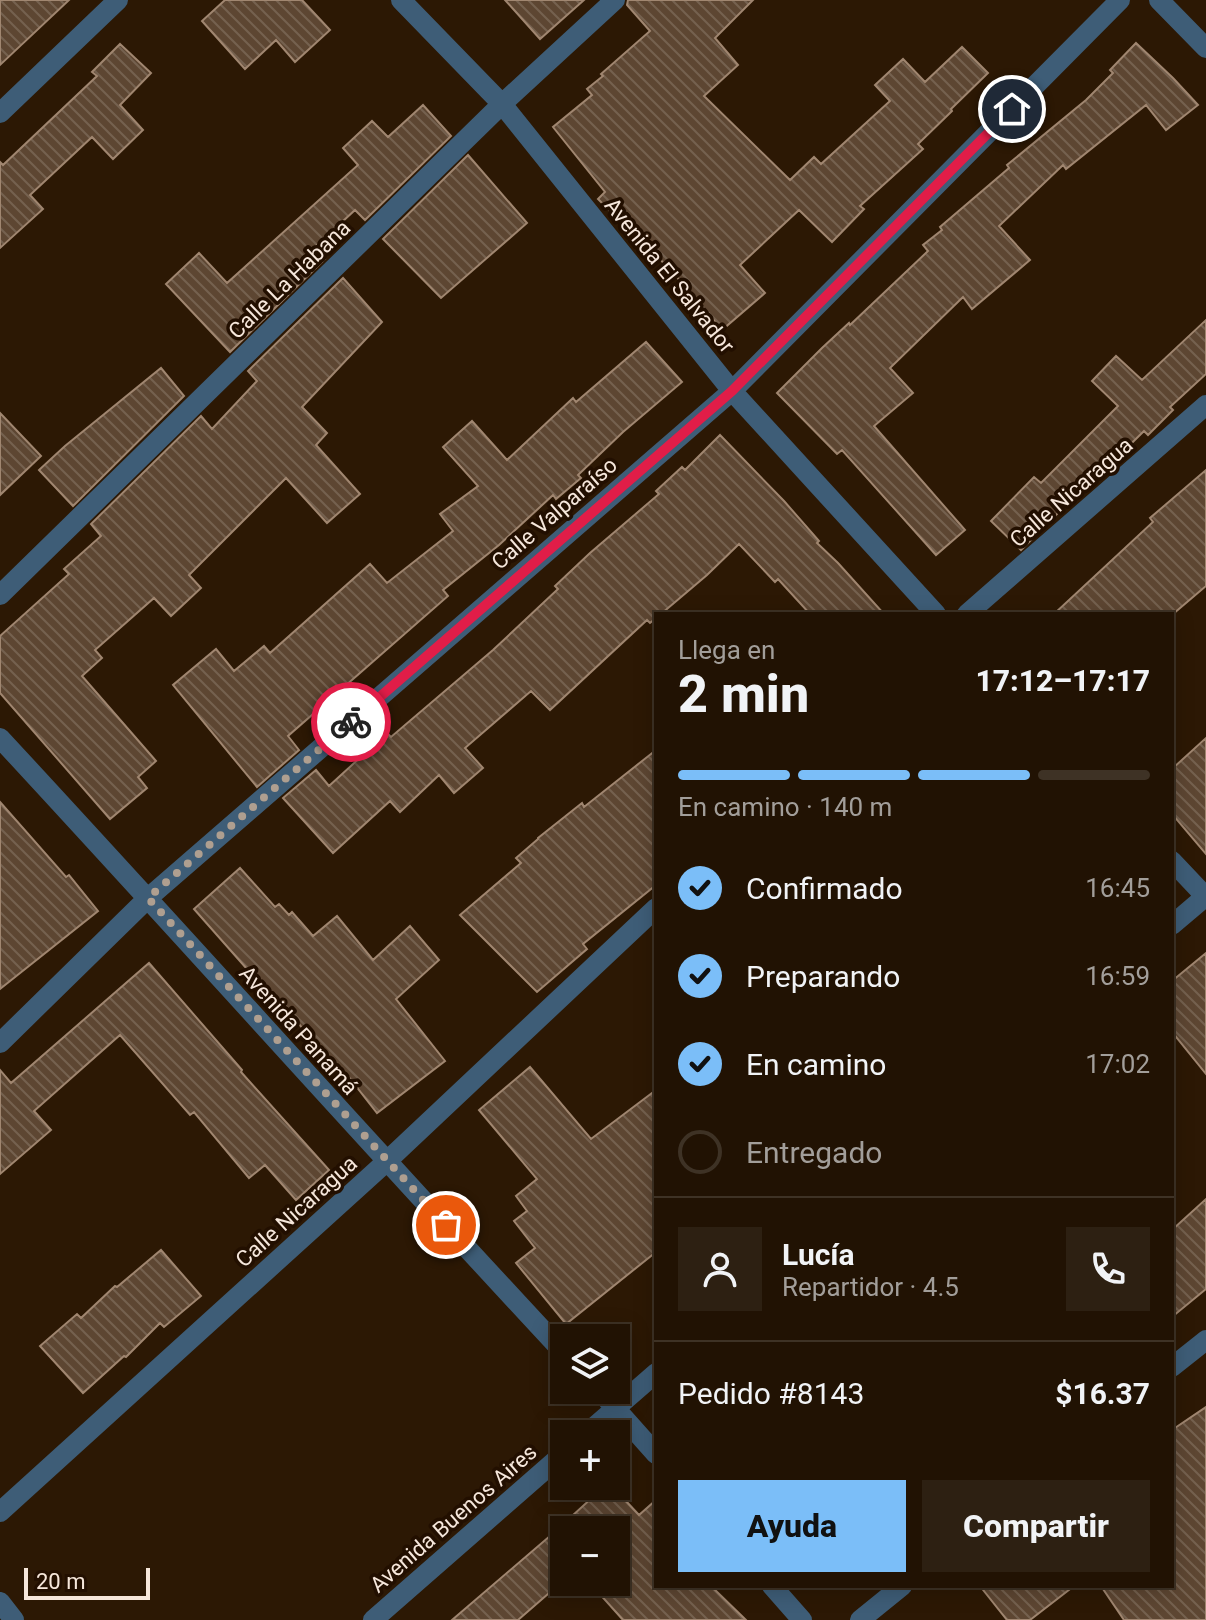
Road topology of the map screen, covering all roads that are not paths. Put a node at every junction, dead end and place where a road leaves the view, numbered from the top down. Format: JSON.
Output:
{"nodes":[{"id":1,"x":118,"y":0,"type":"edge"},
{"id":2,"x":401,"y":0,"type":"edge"},
{"id":3,"x":615,"y":0,"type":"edge"},
{"id":4,"x":1120,"y":0,"type":"edge"},
{"id":5,"x":1159,"y":0,"type":"edge"},
{"id":6,"x":1206,"y":48,"type":"edge"},
{"id":7,"x":502,"y":104,"type":"junction"},
{"id":8,"x":0,"y":113,"type":"edge"},
{"id":9,"x":732,"y":391,"type":"junction"},
{"id":10,"x":1206,"y":405,"type":"edge"},
{"id":11,"x":0,"y":595,"type":"edge"},
{"id":12,"x":934,"y":612,"type":"edge"},
{"id":13,"x":969,"y":612,"type":"edge"},
{"id":14,"x":0,"y":738,"type":"edge"},
{"id":15,"x":1174,"y":863,"type":"edge"},
{"id":16,"x":1206,"y":896,"type":"edge"},
{"id":17,"x":148,"y":898,"type":"junction"},
{"id":18,"x":654,"y":910,"type":"edge"},
{"id":19,"x":1174,"y":923,"type":"edge"},
{"id":20,"x":0,"y":1043,"type":"edge"},
{"id":21,"x":386,"y":1162,"type":"junction"},
{"id":22,"x":550,"y":1338,"type":"edge"},
{"id":23,"x":1206,"y":1340,"type":"edge"},
{"id":24,"x":1174,"y":1365,"type":"edge"},
{"id":25,"x":654,"y":1375,"type":"edge"},
{"id":26,"x":612,"y":1404,"type":"edge"},
{"id":27,"x":616,"y":1408,"type":"junction"},
{"id":28,"x":602,"y":1420,"type":"edge"},
{"id":29,"x":654,"y":1452,"type":"edge"},
{"id":30,"x":550,"y":1465,"type":"edge"},
{"id":31,"x":0,"y":1512,"type":"edge"},
{"id":32,"x":774,"y":1588,"type":"edge"},
{"id":33,"x":900,"y":1588,"type":"edge"},
{"id":34,"x":0,"y":1602,"type":"edge"},
{"id":35,"x":14,"y":1620,"type":"edge"},
{"id":36,"x":373,"y":1620,"type":"edge"},
{"id":37,"x":802,"y":1620,"type":"edge"},
{"id":38,"x":860,"y":1620,"type":"edge"}],
"edges":[{"from":1,"to":8,"type":"street"},
{"from":2,"to":7,"type":"street","name":"Avenida El Salvador"},
{"from":3,"to":7,"type":"street","name":"Calle La Habana"},
{"from":4,"to":9,"type":"street","name":"Calle Valparaíso"},
{"from":5,"to":6,"type":"street"},
{"from":7,"to":9,"type":"street","name":"Avenida El Salvador"},
{"from":7,"to":11,"type":"street","name":"Calle La Habana"},
{"from":9,"to":12,"type":"street","name":"Avenida El Salvador"},
{"from":9,"to":17,"type":"street","name":"Calle Valparaíso"},
{"from":10,"to":13,"type":"street","name":"Calle Nicaragua"},
{"from":14,"to":17,"type":"street","name":"Avenida Panamá"},
{"from":15,"to":16,"type":"street"},
{"from":16,"to":19,"type":"street"},
{"from":17,"to":20,"type":"street","name":"Calle Valparaíso"},
{"from":17,"to":21,"type":"street","name":"Avenida Panamá"},
{"from":18,"to":21,"type":"street","name":"Calle Nicaragua"},
{"from":21,"to":22,"type":"street","name":"Avenida Panamá"},
{"from":21,"to":31,"type":"street","name":"Calle Nicaragua"},
{"from":23,"to":24,"type":"street"},
{"from":25,"to":27,"type":"street"},
{"from":26,"to":27,"type":"street"},
{"from":27,"to":28,"type":"street"},
{"from":27,"to":29,"type":"street"},
{"from":30,"to":36,"type":"street","name":"Avenida Buenos Aires"},
{"from":32,"to":37,"type":"street"},
{"from":33,"to":38,"type":"street"},
{"from":34,"to":35,"type":"street"}]}
